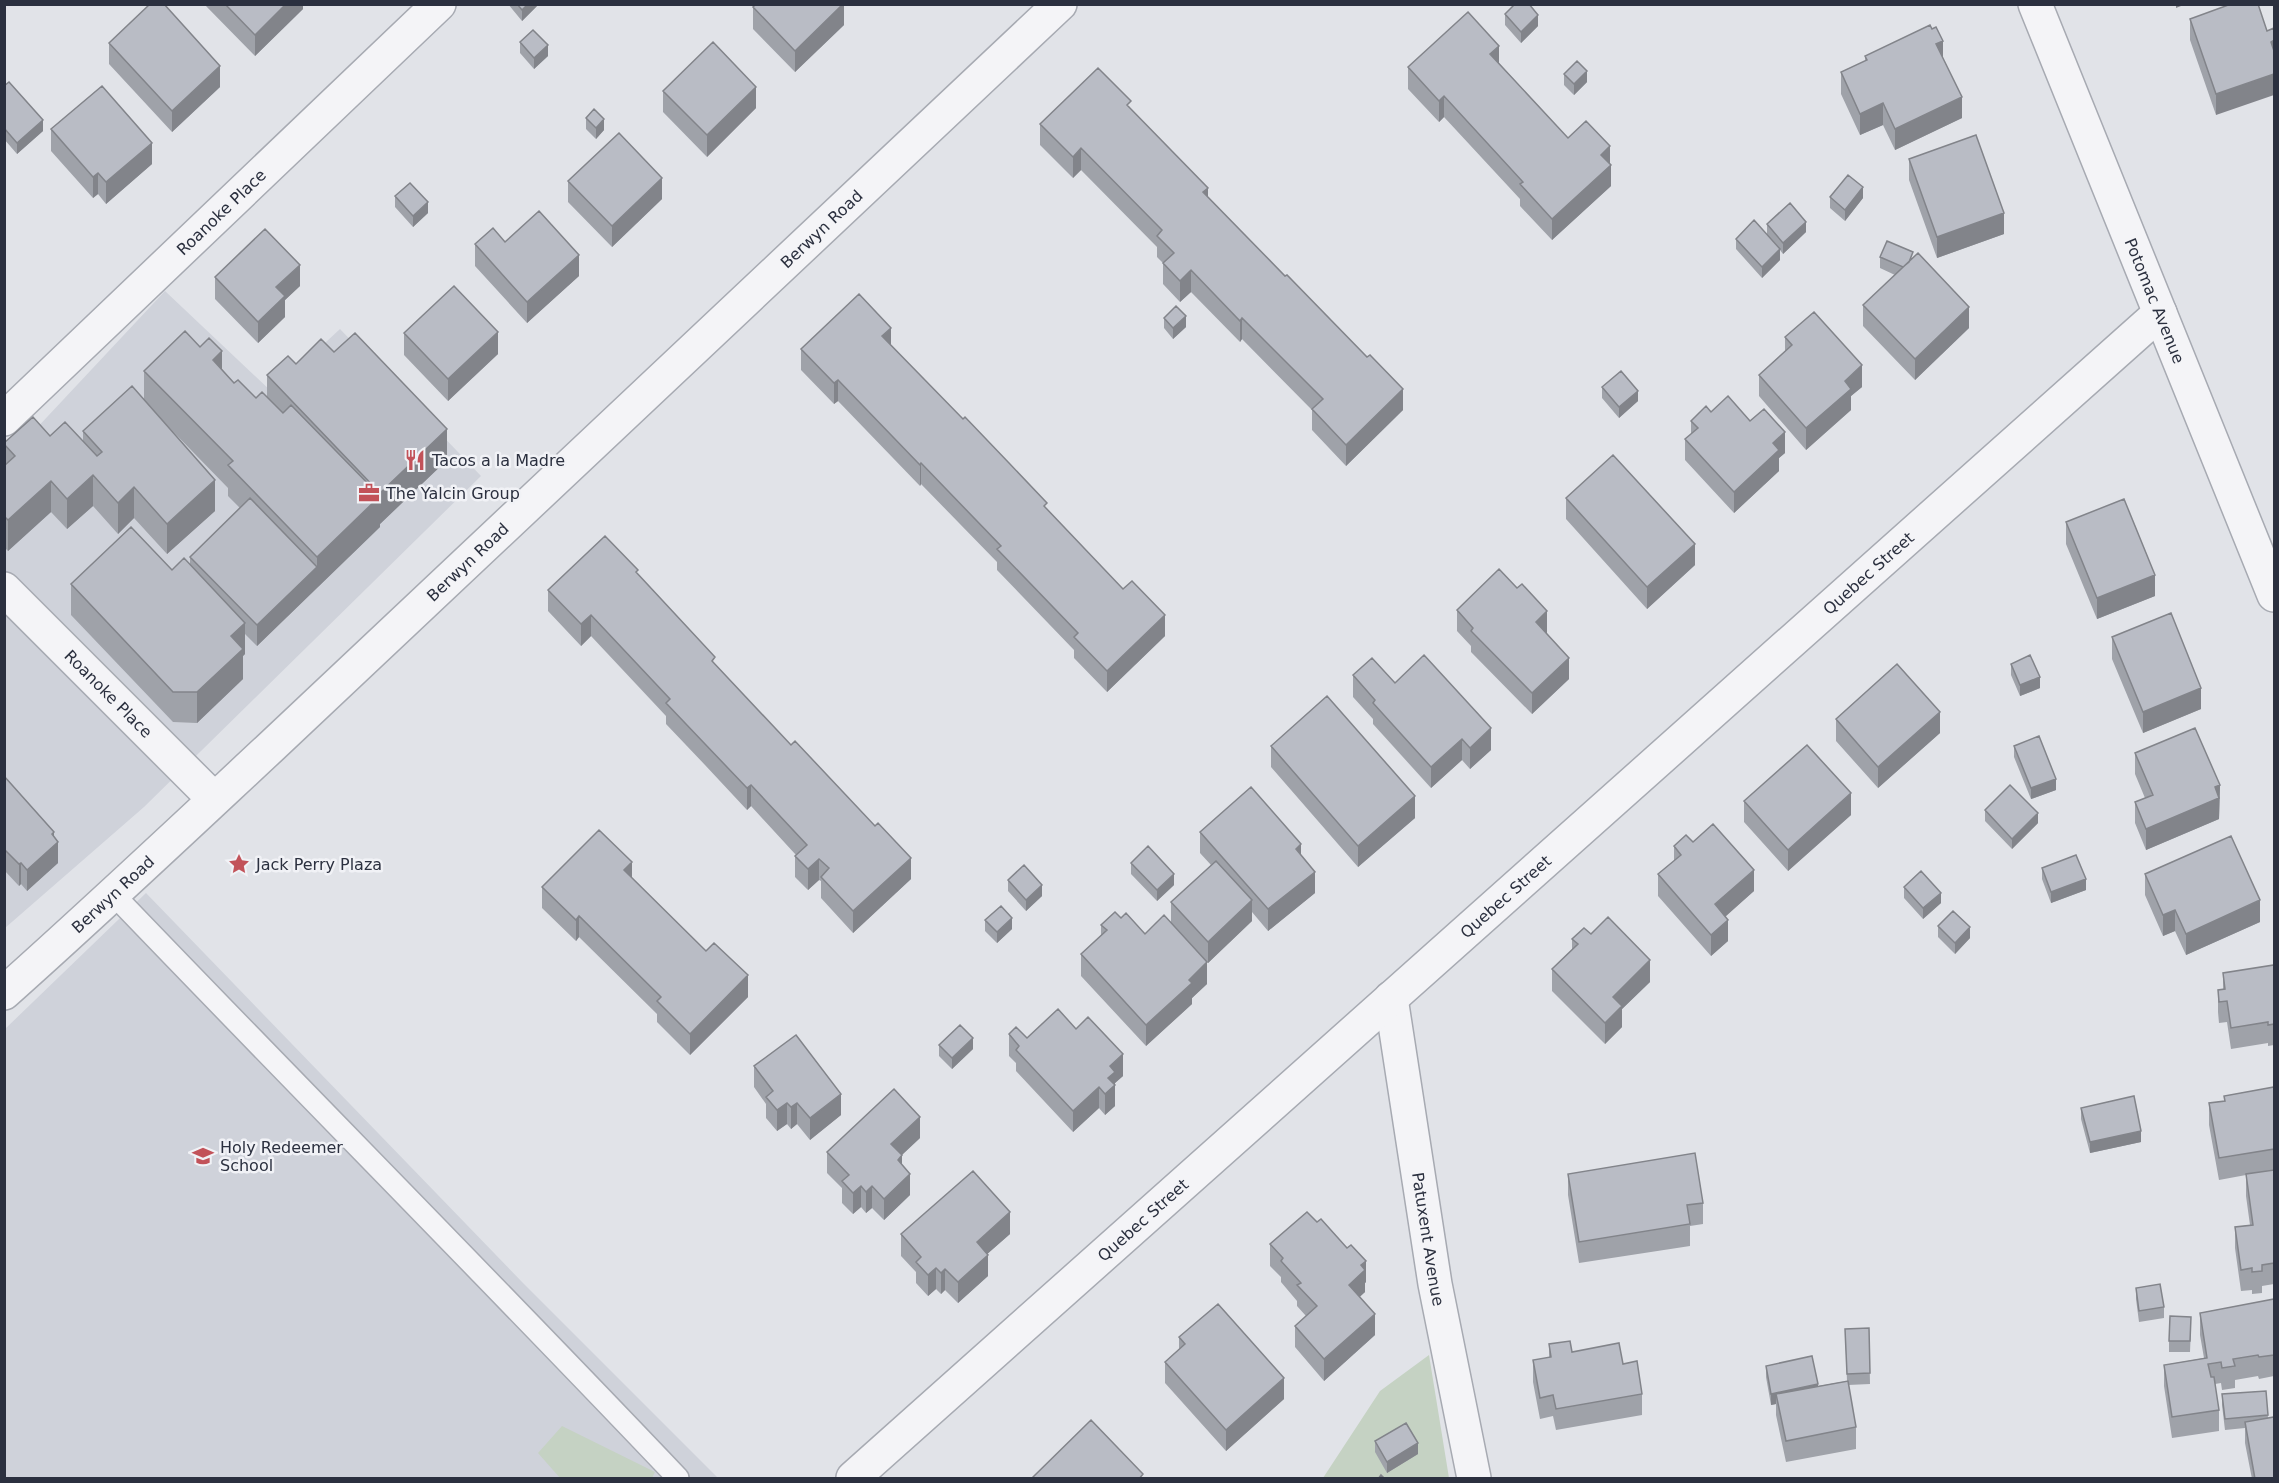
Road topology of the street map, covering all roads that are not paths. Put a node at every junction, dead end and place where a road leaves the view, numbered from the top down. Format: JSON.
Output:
{"nodes":[{"id":1,"x":439,"y":4,"type":"edge"},
{"id":2,"x":1060,"y":4,"type":"edge"},
{"id":3,"x":2035,"y":4,"type":"edge"},
{"id":4,"x":2160,"y":312,"type":"junction"},
{"id":5,"x":4,"y":419,"type":"edge"},
{"id":6,"x":4,"y":589,"type":"edge"},
{"id":7,"x":2274,"y":594,"type":"edge"},
{"id":8,"x":214,"y":799,"type":"junction"},
{"id":9,"x":114,"y":895,"type":"junction"},
{"id":10,"x":4,"y":993,"type":"edge"},
{"id":11,"x":1392,"y":998,"type":"junction"},
{"id":12,"x":678,"y":1479,"type":"edge"},
{"id":13,"x":853,"y":1479,"type":"edge"},
{"id":14,"x":1474,"y":1479,"type":"edge"}],
"edges":[{"from":1,"to":5,"type":"street","name":"Roanoke Place"},
{"from":2,"to":8,"type":"street","name":"Berwyn Road"},
{"from":3,"to":4,"type":"street","name":"Potomac Avenue"},
{"from":4,"to":7,"type":"street","name":"Potomac Avenue"},
{"from":4,"to":11,"type":"street","name":"Quebec Street"},
{"from":6,"to":8,"type":"street","name":"Roanoke Place"},
{"from":8,"to":9,"type":"street","name":"Berwyn Road"},
{"from":9,"to":10,"type":"street","name":"Berwyn Road"},
{"from":9,"to":12,"type":"lane"},
{"from":11,"to":13,"type":"street","name":"Quebec Street"},
{"from":11,"to":14,"type":"street","name":"Patuxent Avenue"}]}
